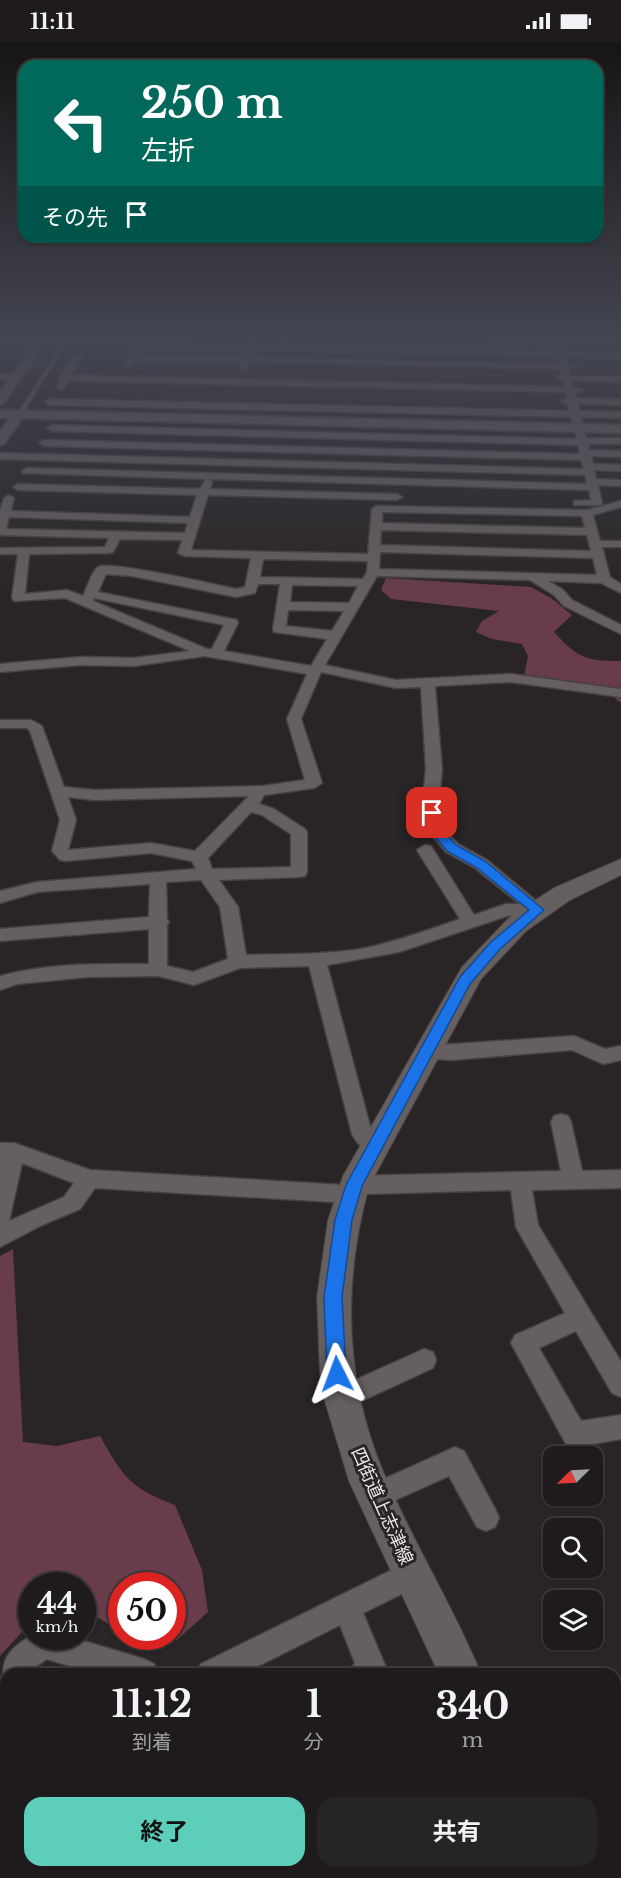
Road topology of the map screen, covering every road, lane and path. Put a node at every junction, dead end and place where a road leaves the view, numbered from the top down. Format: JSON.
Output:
{"nodes":[{"id":1,"x":400,"y":423,"type":"edge"},
{"id":2,"x":12,"y":424,"type":"edge"},
{"id":3,"x":55,"y":424,"type":"edge"},
{"id":4,"x":226,"y":424,"type":"edge"},
{"id":5,"x":409,"y":424,"type":"edge"},
{"id":6,"x":578,"y":424,"type":"edge"},
{"id":7,"x":52,"y":428,"type":"junction"},
{"id":8,"x":621,"y":429,"type":"edge"},
{"id":9,"x":223,"y":433,"type":"junction"},
{"id":10,"x":400,"y":437,"type":"junction"},
{"id":11,"x":581,"y":437,"type":"junction"},
{"id":12,"x":0,"y":441,"type":"edge"},
{"id":13,"x":621,"y":441,"type":"edge"},
{"id":14,"x":44,"y":443,"type":"junction"},
{"id":15,"x":218,"y":447,"type":"junction"},
{"id":16,"x":399,"y":452,"type":"junction"},
{"id":17,"x":621,"y":454,"type":"edge"},
{"id":18,"x":0,"y":456,"type":"edge"},
{"id":19,"x":36,"y":457,"type":"junction"},
{"id":20,"x":214,"y":461,"type":"junction"},
{"id":21,"x":399,"y":466,"type":"junction"},
{"id":22,"x":621,"y":468,"type":"edge"},
{"id":23,"x":589,"y":470,"type":"junction"},
{"id":24,"x":27,"y":471,"type":"junction"},
{"id":25,"x":209,"y":477,"type":"junction"},
{"id":26,"x":398,"y":481,"type":"junction"},
{"id":27,"x":621,"y":483,"type":"edge"},
{"id":28,"x":18,"y":487,"type":"junction"},
{"id":29,"x":204,"y":492,"type":"junction"},
{"id":30,"x":398,"y":497,"type":"junction"},
{"id":31,"x":6,"y":498,"type":"edge"},
{"id":32,"x":165,"y":503,"type":"dead end"},
{"id":33,"x":621,"y":504,"type":"edge"},
{"id":34,"x":461,"y":511,"type":"junction"},
{"id":35,"x":587,"y":513,"type":"junction"},
{"id":36,"x":4,"y":514,"type":"junction"},
{"id":37,"x":195,"y":520,"type":"junction"},
{"id":38,"x":376,"y":526,"type":"junction"},
{"id":39,"x":464,"y":529,"type":"junction"},
{"id":40,"x":116,"y":535,"type":"junction"},
{"id":41,"x":189,"y":537,"type":"junction"},
{"id":42,"x":594,"y":544,"type":"junction"},
{"id":43,"x":621,"y":544,"type":"edge"},
{"id":44,"x":24,"y":549,"type":"junction"},
{"id":45,"x":464,"y":550,"type":"junction"},
{"id":46,"x":0,"y":551,"type":"edge"},
{"id":47,"x":374,"y":553,"type":"junction"},
{"id":48,"x":258,"y":555,"type":"junction"},
{"id":49,"x":467,"y":575,"type":"junction"},
{"id":50,"x":532,"y":576,"type":"junction"},
{"id":51,"x":370,"y":578,"type":"junction"},
{"id":52,"x":604,"y":579,"type":"junction"},
{"id":53,"x":253,"y":580,"type":"junction"},
{"id":54,"x":287,"y":581,"type":"junction"},
{"id":55,"x":621,"y":589,"type":"edge"},
{"id":56,"x":89,"y":599,"type":"junction"},
{"id":57,"x":284,"y":606,"type":"junction"},
{"id":58,"x":352,"y":607,"type":"junction"},
{"id":59,"x":621,"y":630,"type":"edge"},
{"id":60,"x":337,"y":636,"type":"junction"},
{"id":61,"x":210,"y":653,"type":"junction"},
{"id":62,"x":0,"y":668,"type":"edge"},
{"id":63,"x":317,"y":670,"type":"junction"},
{"id":64,"x":428,"y":684,"type":"junction"},
{"id":65,"x":621,"y":693,"type":"edge"},
{"id":66,"x":0,"y":724,"type":"edge"},
{"id":67,"x":57,"y":791,"type":"junction"},
{"id":68,"x":263,"y":791,"type":"junction"},
{"id":69,"x":249,"y":806,"type":"junction"},
{"id":70,"x":425,"y":850,"type":"dead end"},
{"id":71,"x":199,"y":857,"type":"junction"},
{"id":72,"x":621,"y":866,"type":"edge"},
{"id":73,"x":206,"y":874,"type":"junction"},
{"id":74,"x":158,"y":878,"type":"junction"},
{"id":75,"x":0,"y":897,"type":"edge"},
{"id":76,"x":538,"y":910,"type":"junction"},
{"id":77,"x":160,"y":922,"type":"junction"},
{"id":78,"x":470,"y":922,"type":"junction"},
{"id":79,"x":0,"y":935,"type":"edge"},
{"id":80,"x":317,"y":960,"type":"junction"},
{"id":81,"x":238,"y":962,"type":"junction"},
{"id":82,"x":158,"y":970,"type":"junction"},
{"id":83,"x":0,"y":983,"type":"edge"},
{"id":84,"x":425,"y":1053,"type":"junction"},
{"id":85,"x":621,"y":1053,"type":"edge"},
{"id":86,"x":561,"y":1122,"type":"dead end"},
{"id":87,"x":375,"y":1145,"type":"junction"},
{"id":88,"x":7,"y":1151,"type":"edge"},
{"id":89,"x":89,"y":1179,"type":"junction"},
{"id":90,"x":621,"y":1179,"type":"edge"},
{"id":91,"x":573,"y":1180,"type":"junction"},
{"id":92,"x":520,"y":1181,"type":"junction"},
{"id":93,"x":353,"y":1190,"type":"junction"},
{"id":94,"x":0,"y":1217,"type":"edge"},
{"id":95,"x":0,"y":1237,"type":"edge"},
{"id":96,"x":580,"y":1318,"type":"junction"},
{"id":97,"x":424,"y":1360,"type":"dead end"},
{"id":98,"x":621,"y":1385,"type":"edge"},
{"id":99,"x":342,"y":1398,"type":"junction"},
{"id":100,"x":621,"y":1427,"type":"edge"},
{"id":101,"x":375,"y":1496,"type":"junction"},
{"id":102,"x":486,"y":1518,"type":"dead end"},
{"id":103,"x":412,"y":1574,"type":"junction"},
{"id":104,"x":346,"y":1607,"type":"junction"},
{"id":105,"x":14,"y":1668,"type":"edge"},
{"id":106,"x":124,"y":1668,"type":"edge"},
{"id":107,"x":223,"y":1668,"type":"edge"},
{"id":108,"x":371,"y":1668,"type":"edge"},
{"id":109,"x":457,"y":1668,"type":"edge"}],
"edges":[{"from":1,"to":10,"type":"street"},
{"from":2,"to":12,"type":"street"},
{"from":3,"to":7,"type":"street"},
{"from":4,"to":9,"type":"street"},
{"from":5,"to":11,"type":"street"},
{"from":6,"to":11,"type":"street"},
{"from":7,"to":9,"type":"street"},
{"from":7,"to":14,"type":"street"},
{"from":8,"to":11,"type":"street"},
{"from":9,"to":10,"type":"street"},
{"from":9,"to":15,"type":"street"},
{"from":10,"to":11,"type":"street"},
{"from":10,"to":16,"type":"street"},
{"from":11,"to":13,"type":"street"},
{"from":11,"to":23,"type":"street"},
{"from":14,"to":15,"type":"street"},
{"from":14,"to":19,"type":"street"},
{"from":15,"to":16,"type":"street"},
{"from":15,"to":20,"type":"street"},
{"from":16,"to":21,"type":"street"},
{"from":16,"to":23,"type":"street"},
{"from":17,"to":23,"type":"street"},
{"from":18,"to":19,"type":"street"},
{"from":19,"to":20,"type":"street"},
{"from":19,"to":24,"type":"street"},
{"from":20,"to":21,"type":"street"},
{"from":20,"to":25,"type":"street"},
{"from":21,"to":23,"type":"street"},
{"from":21,"to":26,"type":"street"},
{"from":22,"to":23,"type":"street"},
{"from":23,"to":26,"type":"street"},
{"from":23,"to":27,"type":"street"},
{"from":23,"to":30,"type":"street"},
{"from":24,"to":25,"type":"street"},
{"from":24,"to":28,"type":"street"},
{"from":25,"to":26,"type":"street"},
{"from":25,"to":29,"type":"street"},
{"from":26,"to":30,"type":"street"},
{"from":28,"to":29,"type":"street"},
{"from":28,"to":31,"type":"street"},
{"from":29,"to":30,"type":"street"},
{"from":29,"to":37,"type":"street"},
{"from":31,"to":32,"type":"street"},
{"from":31,"to":36,"type":"street"},
{"from":33,"to":35,"type":"street"},
{"from":34,"to":35,"type":"street"},
{"from":34,"to":38,"type":"street"},
{"from":34,"to":39,"type":"street"},
{"from":35,"to":42,"type":"street"},
{"from":36,"to":37,"type":"street"},
{"from":36,"to":40,"type":"street"},
{"from":37,"to":41,"type":"street"},
{"from":38,"to":39,"type":"street"},
{"from":38,"to":47,"type":"street"},
{"from":39,"to":42,"type":"street"},
{"from":39,"to":45,"type":"street"},
{"from":40,"to":41,"type":"street"},
{"from":40,"to":44,"type":"street"},
{"from":41,"to":48,"type":"street"},
{"from":42,"to":43,"type":"street"},
{"from":42,"to":45,"type":"street"},
{"from":42,"to":52,"type":"street"},
{"from":44,"to":46,"type":"street"},
{"from":44,"to":56,"type":"street"},
{"from":45,"to":47,"type":"street"},
{"from":45,"to":49,"type":"street"},
{"from":47,"to":48,"type":"street"},
{"from":47,"to":51,"type":"street"},
{"from":48,"to":53,"type":"street"},
{"from":49,"to":50,"type":"street"},
{"from":49,"to":51,"type":"street"},
{"from":50,"to":52,"type":"street"},
{"from":50,"to":59,"type":"street"},
{"from":51,"to":54,"type":"street"},
{"from":51,"to":58,"type":"street"},
{"from":52,"to":55,"type":"street"},
{"from":53,"to":54,"type":"street"},
{"from":53,"to":56,"type":"street"},
{"from":54,"to":57,"type":"street"},
{"from":56,"to":61,"type":"street"},
{"from":56,"to":61,"type":"street"},
{"from":57,"to":58,"type":"street"},
{"from":57,"to":60,"type":"street"},
{"from":58,"to":60,"type":"street"},
{"from":60,"to":63,"type":"street"},
{"from":61,"to":62,"type":"street"},
{"from":61,"to":63,"type":"street"},
{"from":63,"to":64,"type":"street"},
{"from":63,"to":68,"type":"street"},
{"from":64,"to":65,"type":"street"},
{"from":64,"to":76,"type":"street"},
{"from":66,"to":67,"type":"street"},
{"from":67,"to":68,"type":"street"},
{"from":67,"to":71,"type":"street"},
{"from":68,"to":69,"type":"street"},
{"from":69,"to":71,"type":"street"},
{"from":69,"to":73,"type":"street"},
{"from":70,"to":78,"type":"street"},
{"from":71,"to":73,"type":"street"},
{"from":72,"to":76,"type":"main road","name":"四街道上志津線"},
{"from":73,"to":74,"type":"street"},
{"from":73,"to":81,"type":"street"},
{"from":74,"to":75,"type":"street"},
{"from":74,"to":77,"type":"street"},
{"from":76,"to":78,"type":"street"},
{"from":76,"to":84,"type":"main road","name":"四街道上志津線"},
{"from":77,"to":79,"type":"street"},
{"from":77,"to":82,"type":"street"},
{"from":78,"to":80,"type":"street"},
{"from":80,"to":81,"type":"street"},
{"from":80,"to":87,"type":"street"},
{"from":81,"to":82,"type":"street"},
{"from":82,"to":83,"type":"street"},
{"from":84,"to":85,"type":"street"},
{"from":84,"to":87,"type":"main road","name":"四街道上志津線"},
{"from":86,"to":91,"type":"street"},
{"from":87,"to":93,"type":"main road","name":"四街道上志津線"},
{"from":88,"to":89,"type":"street"},
{"from":88,"to":94,"type":"street"},
{"from":89,"to":93,"type":"street"},
{"from":89,"to":95,"type":"street"},
{"from":90,"to":91,"type":"street"},
{"from":91,"to":92,"type":"street"},
{"from":92,"to":93,"type":"street"},
{"from":92,"to":96,"type":"street"},
{"from":93,"to":99,"type":"main road","name":"四街道上志津線"},
{"from":96,"to":98,"type":"street"},
{"from":96,"to":100,"type":"street"},
{"from":97,"to":99,"type":"street"},
{"from":99,"to":101,"type":"main road","name":"四街道上志津線"},
{"from":101,"to":102,"type":"street"},
{"from":101,"to":103,"type":"main road","name":"四街道上志津線"},
{"from":103,"to":104,"type":"street"},
{"from":103,"to":109,"type":"main road","name":"四街道上志津線"},
{"from":104,"to":107,"type":"street"},
{"from":104,"to":108,"type":"street"},
{"from":105,"to":106,"type":"street"}]}
